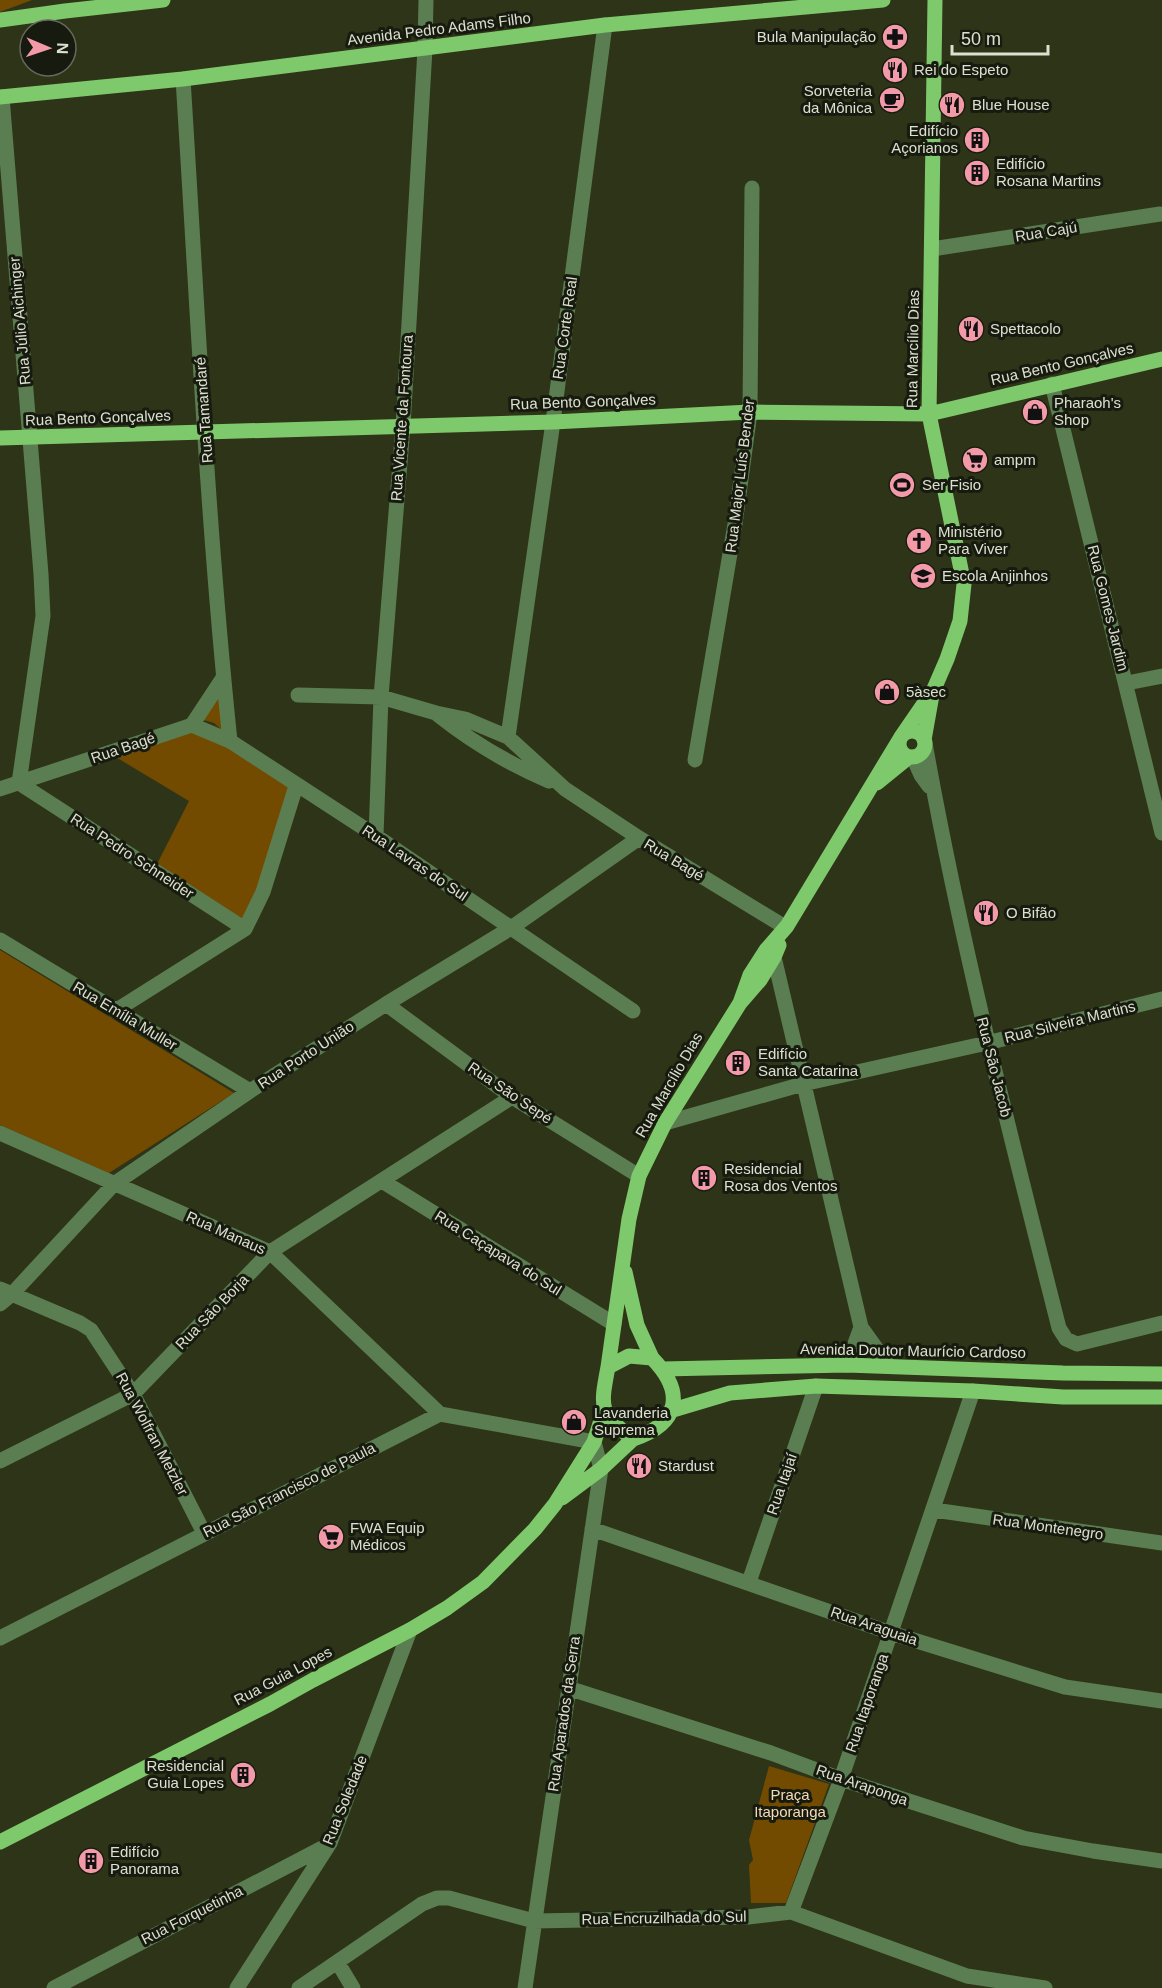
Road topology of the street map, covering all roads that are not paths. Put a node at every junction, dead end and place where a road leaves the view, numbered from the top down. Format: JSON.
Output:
{"nodes":[{"id":1,"x":163,"y":0,"type":"edge"},
{"id":2,"x":426,"y":0,"type":"edge"},
{"id":3,"x":883,"y":0,"type":"edge"},
{"id":4,"x":935,"y":0,"type":"edge"},
{"id":5,"x":65,"y":5,"type":"edge"},
{"id":6,"x":0,"y":20,"type":"edge"},
{"id":7,"x":605,"y":25,"type":"junction"},
{"id":8,"x":425,"y":49,"type":"junction"},
{"id":9,"x":183,"y":79,"type":"junction"},
{"id":10,"x":1,"y":97,"type":"edge"},
{"id":11,"x":752,"y":188,"type":"dead end"},
{"id":12,"x":1160,"y":214,"type":"dead end"},
{"id":13,"x":932,"y":249,"type":"junction"},
{"id":14,"x":1162,"y":359,"type":"edge"},
{"id":15,"x":1052,"y":384,"type":"junction"},
{"id":16,"x":750,"y":412,"type":"junction"},
{"id":17,"x":930,"y":414,"type":"junction"},
{"id":18,"x":553,"y":422,"type":"junction"},
{"id":19,"x":403,"y":426,"type":"junction"},
{"id":20,"x":206,"y":432,"type":"junction"},
{"id":21,"x":0,"y":438,"type":"edge"},
{"id":22,"x":30,"y":438,"type":"junction"},
{"id":23,"x":1162,"y":676,"type":"edge"},
{"id":24,"x":224,"y":678,"type":"junction"},
{"id":25,"x":1127,"y":683,"type":"junction"},
{"id":26,"x":934,"y":689,"type":"junction"},
{"id":27,"x":298,"y":695,"type":"dead end"},
{"id":28,"x":381,"y":697,"type":"junction"},
{"id":29,"x":436,"y":713,"type":"junction"},
{"id":30,"x":192,"y":725,"type":"junction"},
{"id":31,"x":508,"y":737,"type":"junction"},
{"id":32,"x":901,"y":737,"type":"junction"},
{"id":33,"x":230,"y":741,"type":"junction"},
{"id":34,"x":924,"y":742,"type":"junction"},
{"id":35,"x":911,"y":757,"type":"junction"},
{"id":36,"x":695,"y":760,"type":"dead end"},
{"id":37,"x":19,"y":783,"type":"junction"},
{"id":38,"x":297,"y":786,"type":"junction"},
{"id":39,"x":873,"y":787,"type":"junction"},
{"id":40,"x":0,"y":789,"type":"edge"},
{"id":41,"x":565,"y":789,"type":"junction"},
{"id":42,"x":933,"y":791,"type":"junction"},
{"id":43,"x":1162,"y":833,"type":"edge"},
{"id":44,"x":376,"y":836,"type":"junction"},
{"id":45,"x":639,"y":838,"type":"junction"},
{"id":46,"x":785,"y":927,"type":"junction"},
{"id":47,"x":511,"y":928,"type":"junction"},
{"id":48,"x":245,"y":929,"type":"junction"},
{"id":49,"x":0,"y":940,"type":"edge"},
{"id":50,"x":774,"y":957,"type":"junction"},
{"id":51,"x":1162,"y":999,"type":"edge"},
{"id":52,"x":740,"y":1003,"type":"junction"},
{"id":53,"x":386,"y":1004,"type":"junction"},
{"id":54,"x":115,"y":1011,"type":"junction"},
{"id":55,"x":633,"y":1011,"type":"dead end"},
{"id":56,"x":987,"y":1043,"type":"junction"},
{"id":57,"x":803,"y":1084,"type":"junction"},
{"id":58,"x":250,"y":1091,"type":"junction"},
{"id":59,"x":512,"y":1097,"type":"junction"},
{"id":60,"x":664,"y":1123,"type":"junction"},
{"id":61,"x":0,"y":1133,"type":"edge"},
{"id":62,"x":639,"y":1176,"type":"junction"},
{"id":63,"x":382,"y":1181,"type":"junction"},
{"id":64,"x":114,"y":1184,"type":"junction"},
{"id":65,"x":270,"y":1251,"type":"junction"},
{"id":66,"x":623,"y":1260,"type":"junction"},
{"id":67,"x":6,"y":1291,"type":"edge"},
{"id":68,"x":0,"y":1304,"type":"edge"},
{"id":69,"x":1162,"y":1323,"type":"edge"},
{"id":70,"x":614,"y":1324,"type":"junction"},
{"id":71,"x":861,"y":1327,"type":"junction"},
{"id":72,"x":658,"y":1364,"type":"junction"},
{"id":73,"x":847,"y":1365,"type":"junction"},
{"id":74,"x":889,"y":1366,"type":"junction"},
{"id":75,"x":608,"y":1367,"type":"junction"},
{"id":76,"x":1162,"y":1374,"type":"edge"},
{"id":77,"x":816,"y":1386,"type":"junction"},
{"id":78,"x":973,"y":1391,"type":"junction"},
{"id":79,"x":133,"y":1394,"type":"junction"},
{"id":80,"x":1162,"y":1397,"type":"edge"},
{"id":81,"x":673,"y":1410,"type":"junction"},
{"id":82,"x":604,"y":1411,"type":"junction"},
{"id":83,"x":440,"y":1414,"type":"junction"},
{"id":84,"x":633,"y":1439,"type":"junction"},
{"id":85,"x":594,"y":1442,"type":"junction"},
{"id":86,"x":0,"y":1461,"type":"edge"},
{"id":87,"x":601,"y":1469,"type":"junction"},
{"id":88,"x":555,"y":1504,"type":"junction"},
{"id":89,"x":934,"y":1510,"type":"junction"},
{"id":90,"x":592,"y":1528,"type":"junction"},
{"id":91,"x":204,"y":1533,"type":"junction"},
{"id":92,"x":1162,"y":1543,"type":"edge"},
{"id":93,"x":749,"y":1582,"type":"junction"},
{"id":94,"x":410,"y":1630,"type":"junction"},
{"id":95,"x":891,"y":1632,"type":"junction"},
{"id":96,"x":0,"y":1638,"type":"edge"},
{"id":97,"x":568,"y":1688,"type":"junction"},
{"id":98,"x":1162,"y":1701,"type":"edge"},
{"id":99,"x":841,"y":1779,"type":"junction"},
{"id":100,"x":0,"y":1842,"type":"edge"},
{"id":101,"x":330,"y":1843,"type":"junction"},
{"id":102,"x":1162,"y":1860,"type":"edge"},
{"id":103,"x":790,"y":1912,"type":"junction"},
{"id":104,"x":534,"y":1920,"type":"junction"},
{"id":105,"x":338,"y":1963,"type":"junction"},
{"id":106,"x":54,"y":1988,"type":"edge"},
{"id":107,"x":237,"y":1988,"type":"edge"},
{"id":108,"x":299,"y":1988,"type":"edge"},
{"id":109,"x":353,"y":1988,"type":"edge"},
{"id":110,"x":525,"y":1988,"type":"edge"},
{"id":111,"x":1046,"y":1988,"type":"edge"}],
"edges":[{"from":1,"to":5,"type":"main road"},
{"from":2,"to":8,"type":"street","name":"Rua Vicente da Fontoura"},
{"from":3,"to":7,"type":"main road","name":"Avenida Pedro Adams Filho"},
{"from":4,"to":13,"type":"main road","name":"Rua Marcílio Dias"},
{"from":5,"to":6,"type":"main road"},
{"from":7,"to":8,"type":"main road","name":"Avenida Pedro Adams Filho"},
{"from":7,"to":18,"type":"street","name":"Rua Corte Real"},
{"from":8,"to":9,"type":"main road","name":"Avenida Pedro Adams Filho"},
{"from":8,"to":19,"type":"street","name":"Rua Vicente da Fontoura"},
{"from":9,"to":10,"type":"main road","name":"Avenida Pedro Adams Filho"},
{"from":9,"to":20,"type":"street","name":"Rua Tamandaré"},
{"from":10,"to":22,"type":"street","name":"Rua Júlio Aichinger"},
{"from":11,"to":16,"type":"street","name":"Rua Major Luís Bender"},
{"from":12,"to":13,"type":"street","name":"Rua Cajú"},
{"from":13,"to":17,"type":"main road","name":"Rua Marcílio Dias"},
{"from":14,"to":15,"type":"main road","name":"Rua Bento Gonçalves"},
{"from":15,"to":17,"type":"main road","name":"Rua Bento Gonçalves"},
{"from":15,"to":25,"type":"street","name":"Rua Gomes Jardim"},
{"from":16,"to":17,"type":"main road","name":"Rua Bento Gonçalves"},
{"from":16,"to":18,"type":"main road","name":"Rua Bento Gonçalves"},
{"from":16,"to":36,"type":"street","name":"Rua Major Luís Bender"},
{"from":17,"to":26,"type":"main road","name":"Rua Marcílio Dias"},
{"from":18,"to":19,"type":"main road","name":"Rua Bento Gonçalves"},
{"from":18,"to":31,"type":"street","name":"Rua Corte Real"},
{"from":19,"to":20,"type":"main road","name":"Rua Bento Gonçalves"},
{"from":19,"to":28,"type":"street","name":"Rua Vicente da Fontoura"},
{"from":20,"to":22,"type":"main road","name":"Rua Bento Gonçalves"},
{"from":20,"to":24,"type":"street","name":"Rua Tamandaré"},
{"from":21,"to":22,"type":"main road","name":"Rua Bento Gonçalves"},
{"from":22,"to":37,"type":"street","name":"Rua Júlio Aichinger"},
{"from":23,"to":25,"type":"street"},
{"from":24,"to":30,"type":"street"},
{"from":24,"to":33,"type":"street","name":"Rua Tamandaré"},
{"from":25,"to":43,"type":"street","name":"Rua Gomes Jardim"},
{"from":26,"to":32,"type":"main road","name":"Rua Marcílio Dias"},
{"from":26,"to":34,"type":"main road","name":"Rua Marcílio Dias"},
{"from":27,"to":28,"type":"street","name":"Rua Bagé"},
{"from":28,"to":29,"type":"street","name":"Rua Bagé"},
{"from":28,"to":44,"type":"street","name":"Rua Vicente da Fontoura"},
{"from":29,"to":31,"type":"street","name":"Rua Bagé"},
{"from":29,"to":41,"type":"street","name":"Rua Bagé"},
{"from":30,"to":33,"type":"street","name":"Rua Lavras do Sul"},
{"from":30,"to":37,"type":"street","name":"Rua Bagé"},
{"from":31,"to":41,"type":"street","name":"Rua Bagé"},
{"from":32,"to":34,"type":"main road"},
{"from":32,"to":35,"type":"main road"},
{"from":32,"to":39,"type":"main road","name":"Rua Marcílio Dias"},
{"from":33,"to":38,"type":"street","name":"Rua Lavras do Sul"},
{"from":34,"to":35,"type":"main road","name":"Rua Marcílio Dias"},
{"from":34,"to":42,"type":"street","name":"Rua São Jacob"},
{"from":35,"to":39,"type":"main road","name":"Rua Marcílio Dias"},
{"from":35,"to":42,"type":"street","name":"Rua São Jacob"},
{"from":37,"to":40,"type":"street","name":"Rua Bagé"},
{"from":37,"to":48,"type":"street","name":"Rua Pedro Schneider"},
{"from":38,"to":44,"type":"street","name":"Rua Lavras do Sul"},
{"from":38,"to":48,"type":"street"},
{"from":39,"to":46,"type":"main road","name":"Rua Marcílio Dias"},
{"from":41,"to":45,"type":"street","name":"Rua Bagé"},
{"from":42,"to":56,"type":"street","name":"Rua São Jacob"},
{"from":44,"to":47,"type":"street","name":"Rua Lavras do Sul"},
{"from":45,"to":46,"type":"street","name":"Rua Bagé"},
{"from":45,"to":47,"type":"street","name":"Rua Porto União"},
{"from":46,"to":50,"type":"main road","name":"Rua Marcílio Dias"},
{"from":46,"to":52,"type":"main road","name":"Rua Marcílio Dias"},
{"from":47,"to":53,"type":"street","name":"Rua Porto União"},
{"from":47,"to":55,"type":"street","name":"Rua Lavras do Sul"},
{"from":48,"to":54,"type":"street"},
{"from":49,"to":54,"type":"street","name":"Rua Emília Muller"},
{"from":50,"to":52,"type":"main road","name":"Rua Marcílio Dias"},
{"from":50,"to":57,"type":"street"},
{"from":51,"to":56,"type":"street","name":"Rua Silveira Martins"},
{"from":52,"to":60,"type":"main road","name":"Rua Marcílio Dias"},
{"from":53,"to":58,"type":"street","name":"Rua Porto União"},
{"from":53,"to":59,"type":"street","name":"Rua São Sepé"},
{"from":54,"to":58,"type":"street","name":"Rua Emília Muller"},
{"from":56,"to":57,"type":"street","name":"Rua Silveira Martins"},
{"from":56,"to":69,"type":"street","name":"Rua São Jacob"},
{"from":57,"to":60,"type":"street","name":"Rua Silveira Martins"},
{"from":57,"to":71,"type":"street"},
{"from":58,"to":64,"type":"street","name":"Rua Porto União"},
{"from":59,"to":62,"type":"street","name":"Rua São Sepé"},
{"from":59,"to":63,"type":"street","name":"Rua São Borja"},
{"from":60,"to":62,"type":"main road","name":"Rua Marcílio Dias"},
{"from":61,"to":64,"type":"street","name":"Rua Manaus"},
{"from":62,"to":66,"type":"main road","name":"Rua Marcílio Dias"},
{"from":63,"to":65,"type":"street","name":"Rua São Borja"},
{"from":63,"to":70,"type":"street","name":"Rua Caçapava do Sul"},
{"from":64,"to":65,"type":"street","name":"Rua Manaus"},
{"from":64,"to":67,"type":"street","name":"Rua Porto União"},
{"from":65,"to":79,"type":"street","name":"Rua São Borja"},
{"from":65,"to":83,"type":"street","name":"Rua Manaus"},
{"from":66,"to":70,"type":"main road","name":"Rua Marcílio Dias"},
{"from":66,"to":72,"type":"main road","name":"Rua Marcílio Dias"},
{"from":67,"to":68,"type":"street","name":"Rua Porto União"},
{"from":67,"to":79,"type":"street","name":"Rua Wolfran Metzler"},
{"from":70,"to":75,"type":"main road","name":"Rua Marcílio Dias"},
{"from":71,"to":73,"type":"street"},
{"from":71,"to":74,"type":"street"},
{"from":72,"to":73,"type":"main road","name":"Avenida Doutor Maurício Cardoso"},
{"from":72,"to":75,"type":"main road"},
{"from":72,"to":81,"type":"main road"},
{"from":73,"to":74,"type":"main road","name":"Avenida Doutor Maurício Cardoso"},
{"from":74,"to":76,"type":"main road","name":"Avenida Doutor Maurício Cardoso"},
{"from":75,"to":82,"type":"main road"},
{"from":77,"to":78,"type":"main road"},
{"from":77,"to":81,"type":"main road"},
{"from":77,"to":93,"type":"street","name":"Rua Itajaí"},
{"from":78,"to":80,"type":"main road"},
{"from":78,"to":89,"type":"street","name":"Rua Itaporanga"},
{"from":79,"to":86,"type":"street","name":"Rua São Borja"},
{"from":79,"to":91,"type":"street","name":"Rua Wolfran Metzler"},
{"from":81,"to":84,"type":"main road"},
{"from":82,"to":84,"type":"main road"},
{"from":82,"to":85,"type":"main road","name":"Rua Guia Lopes"},
{"from":83,"to":85,"type":"street"},
{"from":83,"to":91,"type":"street","name":"Rua São Francisco de Paula"},
{"from":84,"to":87,"type":"main road","name":"Rua Guia Lopes"},
{"from":85,"to":87,"type":"street","name":"Rua Aparados da Serra"},
{"from":85,"to":88,"type":"main road","name":"Rua Guia Lopes"},
{"from":87,"to":88,"type":"main road","name":"Rua Guia Lopes"},
{"from":87,"to":90,"type":"street","name":"Rua Aparados da Serra"},
{"from":88,"to":94,"type":"main road","name":"Rua Guia Lopes"},
{"from":89,"to":92,"type":"street","name":"Rua Montenegro"},
{"from":89,"to":95,"type":"street","name":"Rua Itaporanga"},
{"from":90,"to":93,"type":"street","name":"Rua Araguaia"},
{"from":90,"to":97,"type":"street","name":"Rua Aparados da Serra"},
{"from":91,"to":96,"type":"street","name":"Rua São Francisco de Paula"},
{"from":93,"to":95,"type":"street","name":"Rua Araguaia"},
{"from":94,"to":100,"type":"main road","name":"Rua Guia Lopes"},
{"from":94,"to":101,"type":"street","name":"Rua Soledade"},
{"from":95,"to":98,"type":"street","name":"Rua Araguaia"},
{"from":95,"to":99,"type":"street","name":"Rua Itaporanga"},
{"from":97,"to":99,"type":"street","name":"Rua Araponga"},
{"from":97,"to":104,"type":"street","name":"Rua Aparados da Serra"},
{"from":99,"to":102,"type":"street","name":"Rua Araponga"},
{"from":99,"to":103,"type":"street","name":"Rua Itaporanga"},
{"from":101,"to":106,"type":"street","name":"Rua Forquetinha"},
{"from":101,"to":107,"type":"street","name":"Rua Soledade"},
{"from":103,"to":104,"type":"street","name":"Rua Encruzilhada do Sul"},
{"from":103,"to":111,"type":"street","name":"Rua Encruzilhada do Sul"},
{"from":104,"to":105,"type":"street","name":"Rua Encruzilhada do Sul"},
{"from":104,"to":110,"type":"street","name":"Rua Aparados da Serra"},
{"from":105,"to":108,"type":"street","name":"Rua Encruzilhada do Sul"},
{"from":105,"to":109,"type":"street"}]}
